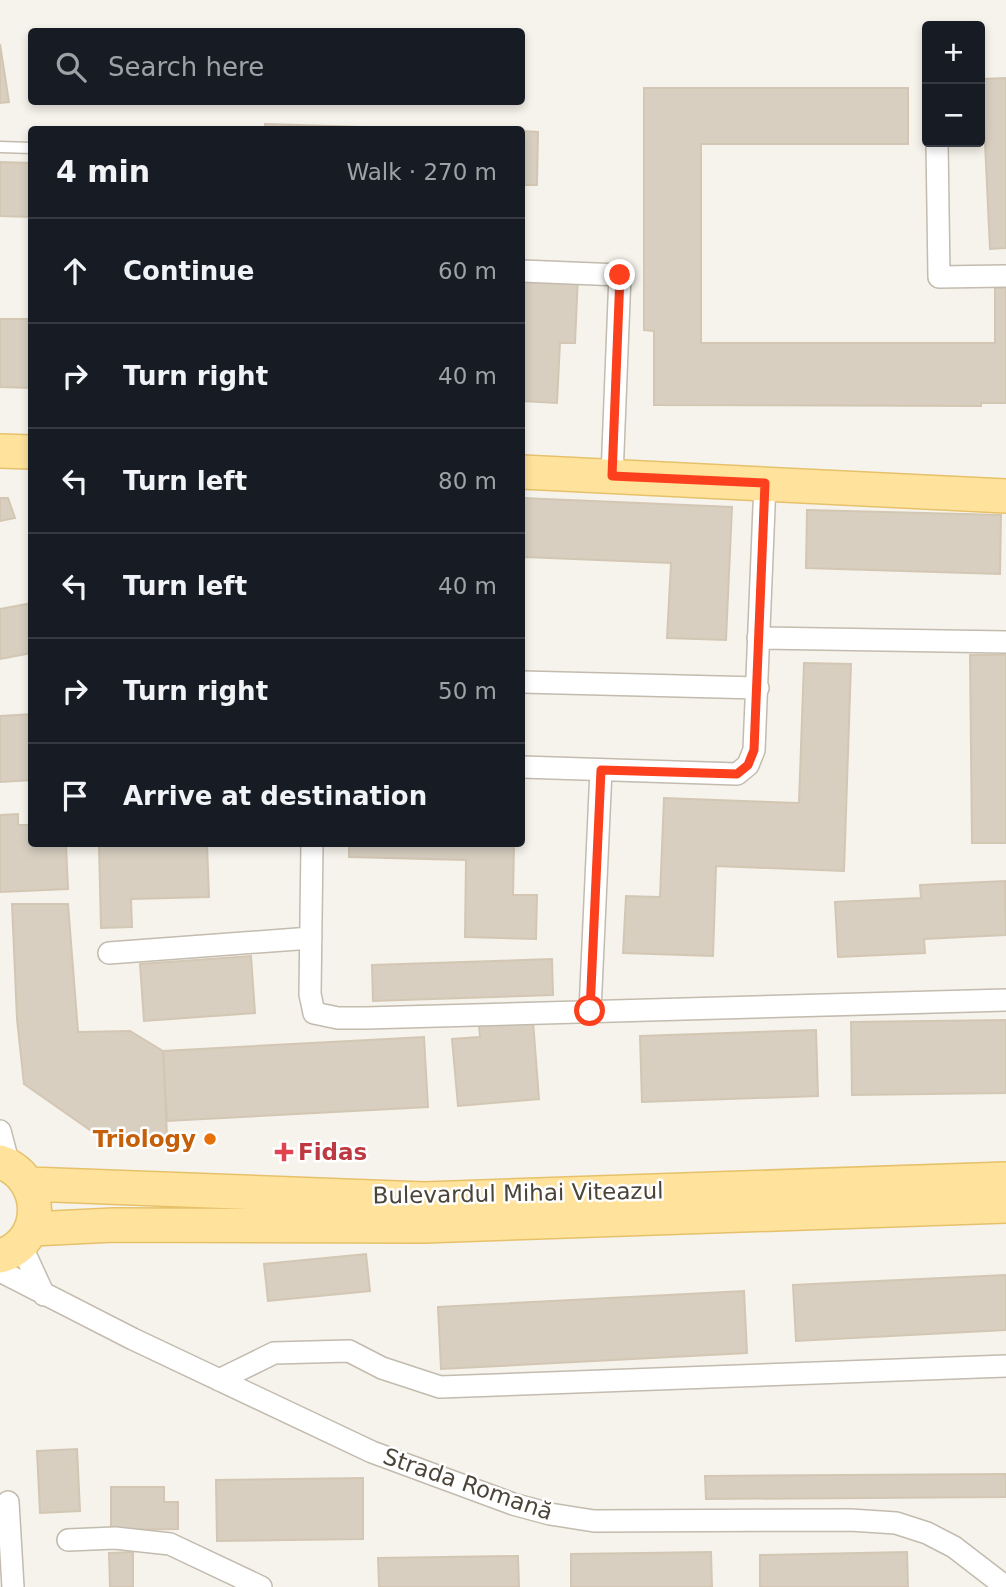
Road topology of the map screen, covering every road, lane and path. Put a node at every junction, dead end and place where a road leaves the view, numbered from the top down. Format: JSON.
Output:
{"nodes":[{"id":1,"x":0,"y":147,"type":"edge"},
{"id":2,"x":937,"y":147,"type":"edge"},
{"id":3,"x":28,"y":148,"type":"edge"},
{"id":4,"x":525,"y":271,"type":"edge"},
{"id":5,"x":1006,"y":276,"type":"edge"},
{"id":6,"x":0,"y":451,"type":"edge"},
{"id":7,"x":28,"y":452,"type":"edge"},
{"id":8,"x":525,"y":472,"type":"edge"},
{"id":9,"x":612,"y":476,"type":"junction"},
{"id":10,"x":765,"y":483,"type":"junction"},
{"id":11,"x":1006,"y":496,"type":"edge"},
{"id":12,"x":758,"y":638,"type":"junction"},
{"id":13,"x":1006,"y":642,"type":"edge"},
{"id":14,"x":525,"y":682,"type":"edge"},
{"id":15,"x":758,"y":688,"type":"junction"},
{"id":16,"x":525,"y":767,"type":"edge"},
{"id":17,"x":601,"y":770,"type":"junction"},
{"id":18,"x":312,"y":847,"type":"edge"},
{"id":19,"x":311,"y":938,"type":"junction"},
{"id":20,"x":109,"y":953,"type":"dead end"},
{"id":21,"x":1006,"y":1000,"type":"edge"},
{"id":22,"x":590,"y":1011,"type":"junction"},
{"id":23,"x":0,"y":1131,"type":"edge"},
{"id":24,"x":13,"y":1171,"type":"edge"},
{"id":25,"x":1006,"y":1179,"type":"edge"},
{"id":26,"x":1006,"y":1206,"type":"edge"},
{"id":27,"x":18,"y":1243,"type":"edge"},
{"id":28,"x":0,"y":1270,"type":"edge"},
{"id":29,"x":44,"y":1295,"type":"junction"},
{"id":30,"x":1006,"y":1366,"type":"edge"},
{"id":31,"x":219,"y":1380,"type":"junction"},
{"id":32,"x":8,"y":1502,"type":"dead end"},
{"id":33,"x":68,"y":1540,"type":"dead end"},
{"id":34,"x":13,"y":1587,"type":"edge"},
{"id":35,"x":261,"y":1587,"type":"edge"},
{"id":36,"x":1006,"y":1587,"type":"edge"}],
"edges":[{"from":1,"to":3,"type":"lane"},
{"from":2,"to":5,"type":"street"},
{"from":4,"to":9,"type":"street"},
{"from":6,"to":7,"type":"main road"},
{"from":8,"to":9,"type":"main road"},
{"from":9,"to":10,"type":"main road"},
{"from":10,"to":11,"type":"main road"},
{"from":10,"to":12,"type":"street"},
{"from":12,"to":13,"type":"street"},
{"from":12,"to":15,"type":"street"},
{"from":14,"to":15,"type":"street"},
{"from":15,"to":17,"type":"street"},
{"from":16,"to":17,"type":"street"},
{"from":17,"to":22,"type":"street"},
{"from":18,"to":19,"type":"street"},
{"from":19,"to":20,"type":"street"},
{"from":19,"to":22,"type":"street"},
{"from":21,"to":22,"type":"street"},
{"from":23,"to":24,"type":"street"},
{"from":24,"to":25,"type":"main road","name":"Bulevardul Mihai Viteazul"},
{"from":24,"to":27,"type":"main road"},
{"from":26,"to":27,"type":"main road","name":"Bulevardul Mihai Viteazul"},
{"from":27,"to":29,"type":"street"},
{"from":28,"to":29,"type":"street","name":"Strada Romană"},
{"from":29,"to":31,"type":"street","name":"Strada Romană"},
{"from":30,"to":31,"type":"street"},
{"from":31,"to":36,"type":"street","name":"Strada Romană"},
{"from":32,"to":34,"type":"street"},
{"from":33,"to":35,"type":"street"}]}
